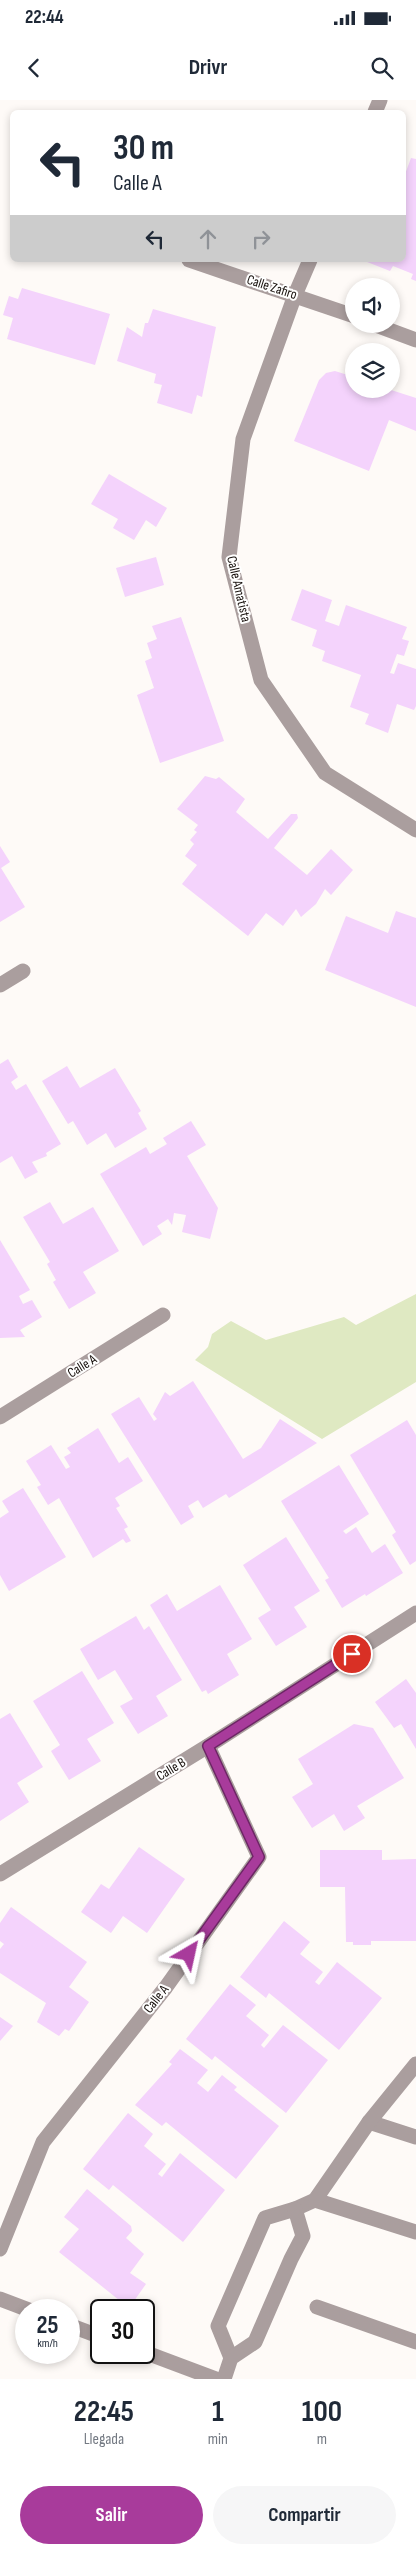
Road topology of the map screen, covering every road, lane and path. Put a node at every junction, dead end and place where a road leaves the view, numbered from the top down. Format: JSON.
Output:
{"nodes":[{"id":1,"x":194,"y":262,"type":"edge"},
{"id":2,"x":309,"y":262,"type":"edge"},
{"id":3,"x":295,"y":294,"type":"junction"},
{"id":4,"x":345,"y":313,"type":"edge"},
{"id":5,"x":397,"y":333,"type":"edge"},
{"id":6,"x":416,"y":340,"type":"edge"},
{"id":7,"x":416,"y":830,"type":"edge"},
{"id":8,"x":23,"y":972,"type":"dead end"},
{"id":9,"x":0,"y":985,"type":"edge"},
{"id":10,"x":163,"y":1315,"type":"dead end"},
{"id":11,"x":0,"y":1417,"type":"edge"},
{"id":12,"x":416,"y":1613,"type":"edge"},
{"id":13,"x":208,"y":1746,"type":"junction"},
{"id":14,"x":0,"y":1874,"type":"edge"},
{"id":15,"x":416,"y":2064,"type":"edge"},
{"id":16,"x":369,"y":2122,"type":"junction"},
{"id":17,"x":416,"y":2136,"type":"edge"},
{"id":18,"x":315,"y":2200,"type":"junction"},
{"id":19,"x":295,"y":2210,"type":"junction"},
{"id":20,"x":416,"y":2232,"type":"edge"},
{"id":21,"x":0,"y":2249,"type":"edge"},
{"id":22,"x":0,"y":2300,"type":"edge"},
{"id":23,"x":15,"y":2305,"type":"edge"},
{"id":24,"x":317,"y":2307,"type":"dead end"},
{"id":25,"x":416,"y":2342,"type":"edge"},
{"id":26,"x":155,"y":2356,"type":"edge"},
{"id":27,"x":231,"y":2358,"type":"junction"},
{"id":28,"x":216,"y":2379,"type":"edge"},
{"id":29,"x":224,"y":2379,"type":"edge"}],
"edges":[{"from":1,"to":3,"type":"street","name":"Calle Zafiro"},
{"from":2,"to":3,"type":"street","name":"Calle Amatista"},
{"from":3,"to":4,"type":"street","name":"Calle Zafiro"},
{"from":3,"to":7,"type":"street","name":"Calle Amatista"},
{"from":5,"to":6,"type":"street"},
{"from":8,"to":9,"type":"street"},
{"from":10,"to":11,"type":"street","name":"Calle A"},
{"from":12,"to":13,"type":"street","name":"Calle B"},
{"from":13,"to":14,"type":"street","name":"Calle B"},
{"from":13,"to":21,"type":"street","name":"Calle A"},
{"from":15,"to":16,"type":"street"},
{"from":16,"to":17,"type":"street"},
{"from":16,"to":18,"type":"street"},
{"from":18,"to":19,"type":"street"},
{"from":18,"to":20,"type":"street"},
{"from":19,"to":27,"type":"street"},
{"from":19,"to":27,"type":"street"},
{"from":22,"to":23,"type":"street"},
{"from":24,"to":25,"type":"street"},
{"from":26,"to":28,"type":"street"},
{"from":27,"to":29,"type":"street"}]}
